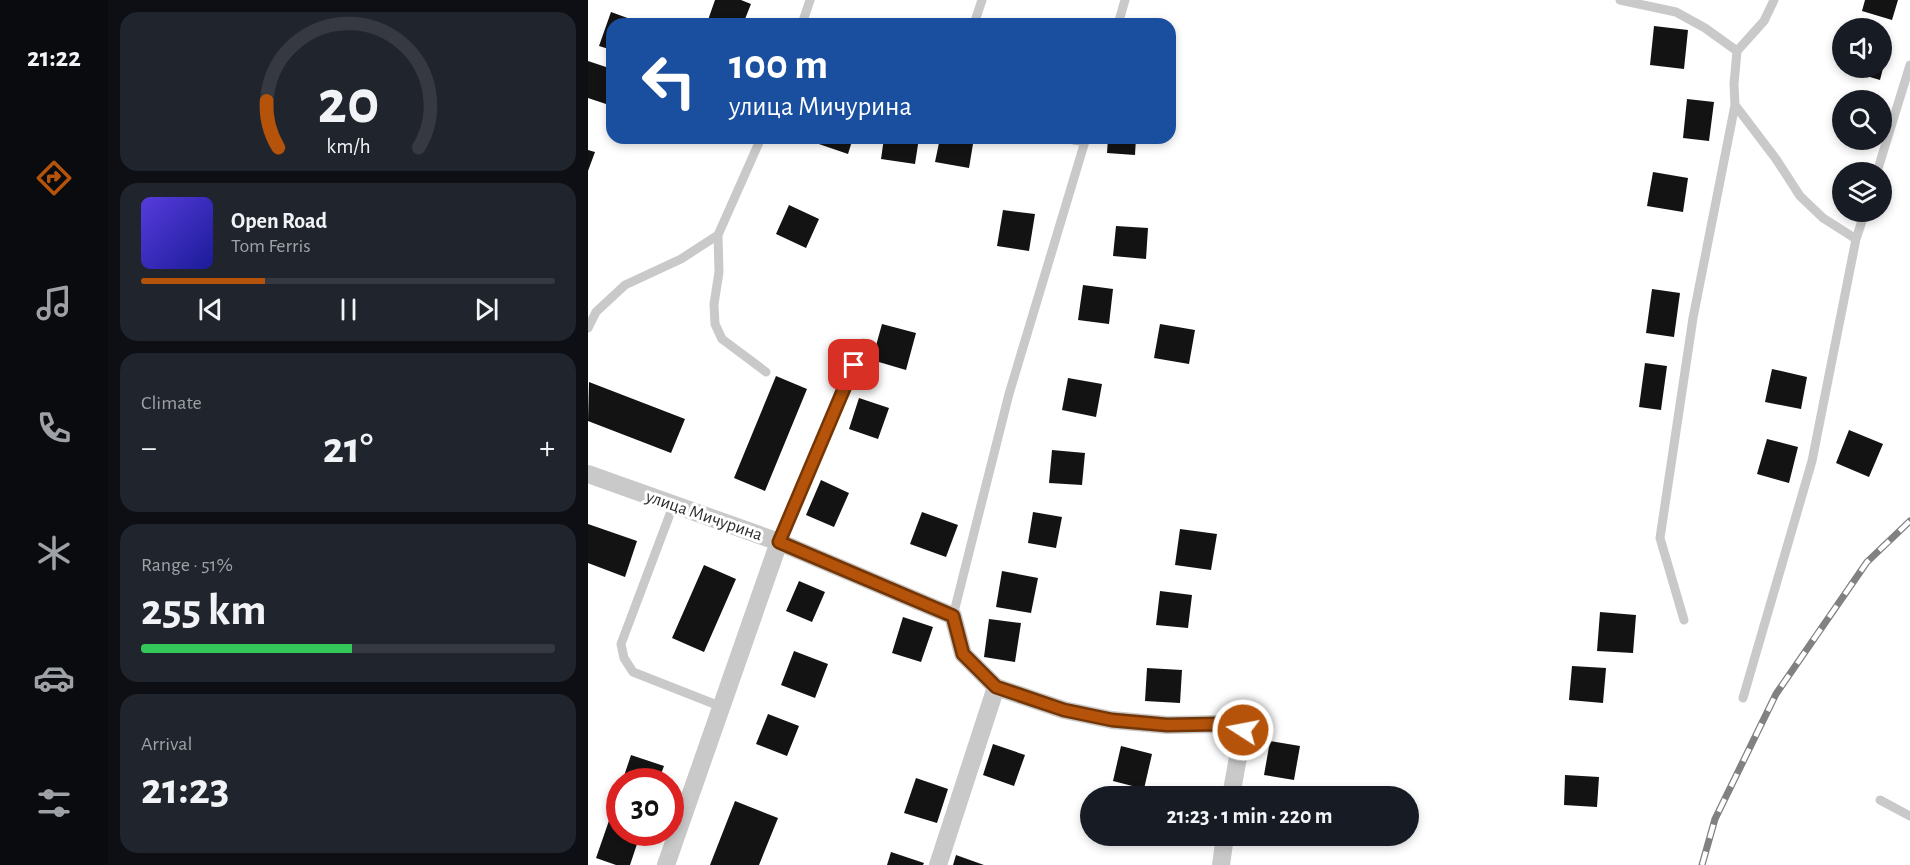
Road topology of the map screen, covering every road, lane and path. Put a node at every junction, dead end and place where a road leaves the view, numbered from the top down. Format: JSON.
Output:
{"nodes":[{"id":1,"x":810,"y":0,"type":"edge"},
{"id":2,"x":982,"y":0,"type":"edge"},
{"id":3,"x":1125,"y":0,"type":"edge"},
{"id":4,"x":1620,"y":0,"type":"edge"},
{"id":5,"x":1774,"y":0,"type":"edge"},
{"id":6,"x":804,"y":18,"type":"edge"},
{"id":7,"x":976,"y":18,"type":"edge"},
{"id":8,"x":1120,"y":18,"type":"edge"},
{"id":9,"x":1737,"y":51,"type":"junction"},
{"id":10,"x":1910,"y":65,"type":"edge"},
{"id":11,"x":1735,"y":105,"type":"junction"},
{"id":12,"x":758,"y":144,"type":"edge"},
{"id":13,"x":1084,"y":144,"type":"edge"},
{"id":14,"x":1880,"y":162,"type":"edge"},
{"id":15,"x":1862,"y":222,"type":"edge"},
{"id":16,"x":718,"y":235,"type":"junction"},
{"id":17,"x":1856,"y":239,"type":"junction"},
{"id":18,"x":588,"y":328,"type":"edge"},
{"id":19,"x":864,"y":343,"type":"dead end"},
{"id":20,"x":766,"y":372,"type":"dead end"},
{"id":21,"x":588,"y":474,"type":"edge"},
{"id":22,"x":673,"y":506,"type":"junction"},
{"id":23,"x":779,"y":542,"type":"junction"},
{"id":24,"x":953,"y":616,"type":"junction"},
{"id":25,"x":1684,"y":620,"type":"dead end"},
{"id":26,"x":996,"y":687,"type":"junction"},
{"id":27,"x":1743,"y":698,"type":"dead end"},
{"id":28,"x":722,"y":708,"type":"junction"},
{"id":29,"x":1233,"y":786,"type":"edge"},
{"id":30,"x":1880,"y":800,"type":"dead end"},
{"id":31,"x":1910,"y":816,"type":"edge"},
{"id":32,"x":1224,"y":846,"type":"edge"},
{"id":33,"x":666,"y":865,"type":"edge"},
{"id":34,"x":938,"y":865,"type":"edge"},
{"id":35,"x":1221,"y":865,"type":"edge"}],
"edges":[{"from":1,"to":6,"type":"lane"},
{"from":2,"to":7,"type":"lane"},
{"from":3,"to":8,"type":"lane"},
{"from":4,"to":9,"type":"lane"},
{"from":5,"to":9,"type":"lane"},
{"from":9,"to":11,"type":"lane"},
{"from":10,"to":14,"type":"lane"},
{"from":11,"to":17,"type":"lane"},
{"from":11,"to":25,"type":"lane"},
{"from":12,"to":16,"type":"lane"},
{"from":13,"to":24,"type":"lane"},
{"from":15,"to":17,"type":"lane"},
{"from":16,"to":18,"type":"lane"},
{"from":16,"to":20,"type":"lane"},
{"from":17,"to":27,"type":"lane"},
{"from":19,"to":23,"type":"lane"},
{"from":21,"to":22,"type":"street","name":"улица Мичурина"},
{"from":22,"to":23,"type":"street","name":"улица Мичурина"},
{"from":22,"to":28,"type":"lane"},
{"from":23,"to":24,"type":"street","name":"улица Мичурина"},
{"from":23,"to":28,"type":"street"},
{"from":24,"to":26,"type":"street"},
{"from":26,"to":29,"type":"street"},
{"from":26,"to":34,"type":"street"},
{"from":28,"to":33,"type":"street"},
{"from":30,"to":31,"type":"lane"},
{"from":32,"to":35,"type":"street"}]}
